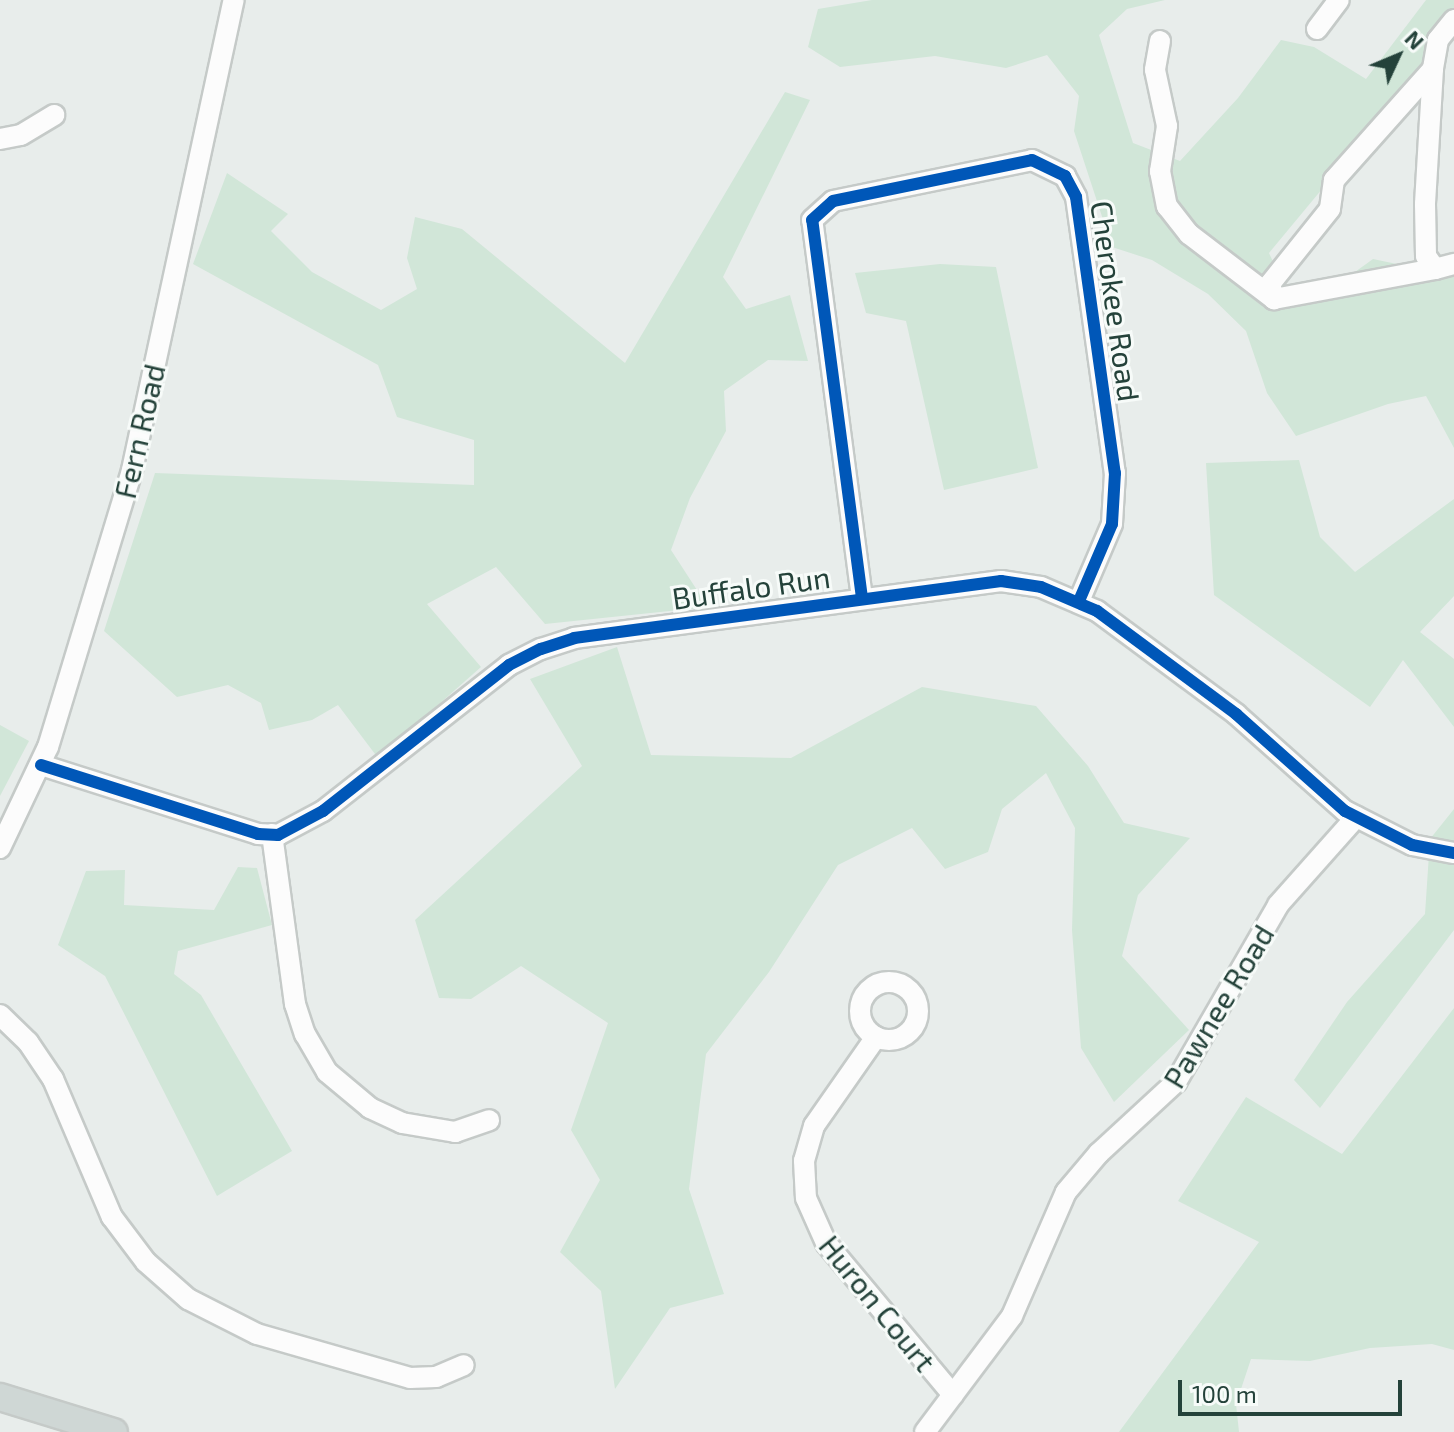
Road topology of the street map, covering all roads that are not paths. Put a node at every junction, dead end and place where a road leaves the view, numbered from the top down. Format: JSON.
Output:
{"nodes":[{"id":1,"x":234,"y":0,"type":"edge"},
{"id":2,"x":1339,"y":0,"type":"edge"},
{"id":3,"x":1454,"y":20,"type":"edge"},
{"id":4,"x":1317,"y":29,"type":"dead end"},
{"id":5,"x":1160,"y":41,"type":"dead end"},
{"id":6,"x":1433,"y":69,"type":"junction"},
{"id":7,"x":54,"y":115,"type":"dead end"},
{"id":8,"x":0,"y":139,"type":"edge"},
{"id":9,"x":1438,"y":263,"type":"edge"},
{"id":10,"x":1274,"y":299,"type":"junction"},
{"id":11,"x":862,"y":598,"type":"junction"},
{"id":12,"x":1079,"y":601,"type":"junction"},
{"id":13,"x":41,"y":765,"type":"junction"},
{"id":14,"x":1356,"y":817,"type":"junction"},
{"id":15,"x":272,"y":834,"type":"junction"},
{"id":16,"x":0,"y":848,"type":"edge"},
{"id":17,"x":1454,"y":853,"type":"edge"},
{"id":18,"x":0,"y":1015,"type":"edge"},
{"id":19,"x":876,"y":1037,"type":"dead end"},
{"id":20,"x":489,"y":1120,"type":"dead end"},
{"id":21,"x":464,"y":1365,"type":"dead end"},
{"id":22,"x":953,"y":1395,"type":"junction"},
{"id":23,"x":0,"y":1397,"type":"edge"},
{"id":24,"x":114,"y":1432,"type":"edge"},
{"id":25,"x":925,"y":1432,"type":"edge"}],
"edges":[{"from":1,"to":13,"type":"street","name":"Fern Road"},
{"from":2,"to":4,"type":"street"},
{"from":3,"to":6,"type":"street"},
{"from":5,"to":10,"type":"street"},
{"from":6,"to":9,"type":"street"},
{"from":6,"to":10,"type":"street"},
{"from":7,"to":8,"type":"street"},
{"from":9,"to":10,"type":"street"},
{"from":11,"to":12,"type":"street","name":"Buffalo Run"},
{"from":11,"to":12,"type":"street","name":"Cherokee Road"},
{"from":11,"to":15,"type":"street","name":"Buffalo Run"},
{"from":12,"to":14,"type":"street","name":"Buffalo Run"},
{"from":13,"to":15,"type":"street"},
{"from":13,"to":16,"type":"street","name":"Fern Road"},
{"from":14,"to":17,"type":"street","name":"Buffalo Run"},
{"from":14,"to":22,"type":"street","name":"Pawnee Road"},
{"from":15,"to":20,"type":"street"},
{"from":18,"to":21,"type":"street"},
{"from":19,"to":22,"type":"street","name":"Huron Court"},
{"from":22,"to":25,"type":"street","name":"Pawnee Road"},
{"from":23,"to":24,"type":"main road"}]}
